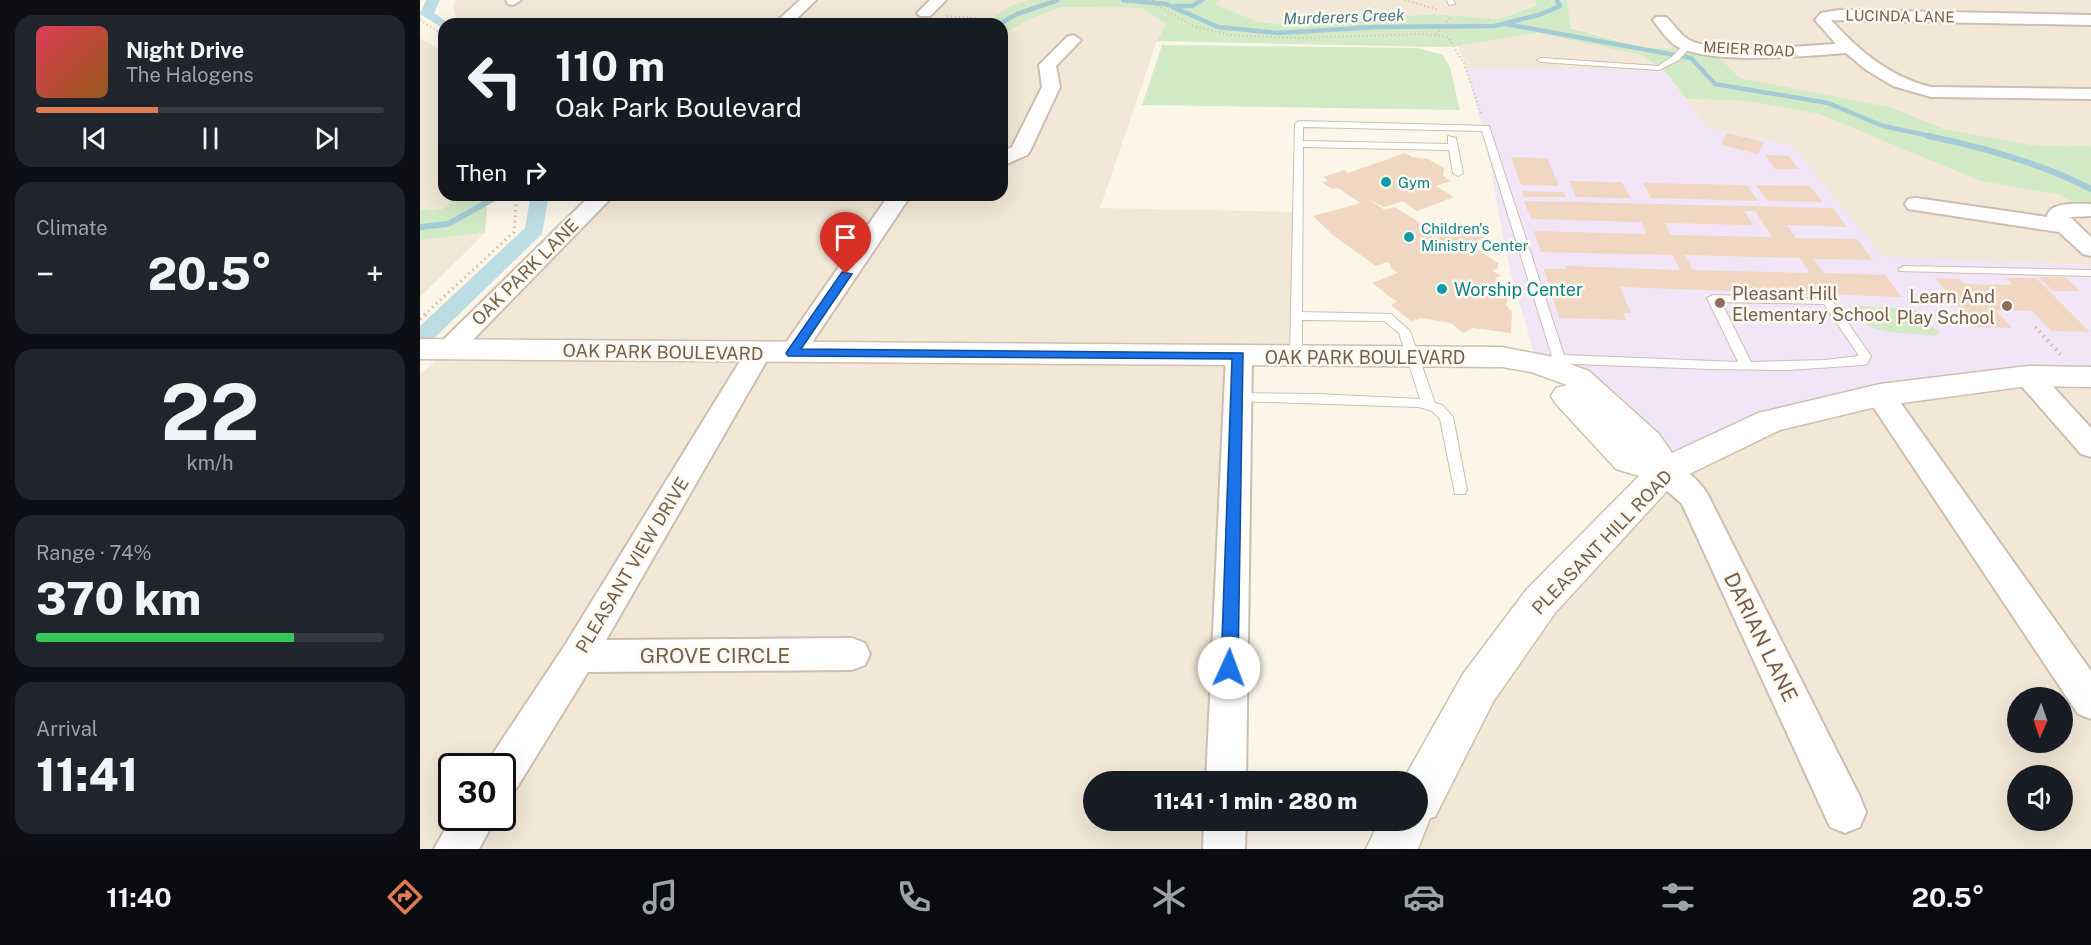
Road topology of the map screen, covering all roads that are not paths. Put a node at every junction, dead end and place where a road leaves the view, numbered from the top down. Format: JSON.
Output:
{"nodes":[{"id":1,"x":809,"y":0,"type":"edge"},
{"id":2,"x":939,"y":0,"type":"edge"},
{"id":3,"x":925,"y":13,"type":"road end"},
{"id":4,"x":789,"y":18,"type":"edge"},
{"id":5,"x":1661,"y":20,"type":"dead end"},
{"id":6,"x":2091,"y":20,"type":"edge"},
{"id":7,"x":1073,"y":40,"type":"dead end"},
{"id":8,"x":1847,"y":48,"type":"junction"},
{"id":9,"x":1681,"y":52,"type":"junction"},
{"id":10,"x":1541,"y":60,"type":"dead end"},
{"id":11,"x":2091,"y":94,"type":"edge"},
{"id":12,"x":1449,"y":127,"type":"junction"},
{"id":13,"x":1299,"y":144,"type":"junction"},
{"id":14,"x":1453,"y":147,"type":"junction"},
{"id":15,"x":1008,"y":157,"type":"edge"},
{"id":16,"x":1458,"y":173,"type":"dead end"},
{"id":17,"x":596,"y":201,"type":"edge"},
{"id":18,"x":896,"y":201,"type":"edge"},
{"id":19,"x":1916,"y":204,"type":"dead end"},
{"id":20,"x":2091,"y":210,"type":"edge"},
{"id":21,"x":2066,"y":226,"type":"junction"},
{"id":22,"x":2091,"y":249,"type":"edge"},
{"id":23,"x":1904,"y":269,"type":"dead end"},
{"id":24,"x":2091,"y":273,"type":"edge"},
{"id":25,"x":1297,"y":316,"type":"junction"},
{"id":26,"x":431,"y":349,"type":"edge"},
{"id":27,"x":758,"y":353,"type":"junction"},
{"id":28,"x":792,"y":353,"type":"junction"},
{"id":29,"x":1239,"y":356,"type":"junction"},
{"id":30,"x":1296,"y":357,"type":"junction"},
{"id":31,"x":1414,"y":357,"type":"junction"},
{"id":32,"x":1549,"y":364,"type":"junction"},
{"id":33,"x":1746,"y":365,"type":"junction"},
{"id":34,"x":2028,"y":376,"type":"junction"},
{"id":35,"x":2091,"y":377,"type":"edge"},
{"id":36,"x":1880,"y":395,"type":"junction"},
{"id":37,"x":1237,"y":397,"type":"junction"},
{"id":38,"x":1429,"y":405,"type":"junction"},
{"id":39,"x":2091,"y":447,"type":"edge"},
{"id":40,"x":1665,"y":471,"type":"junction"},
{"id":41,"x":1460,"y":490,"type":"dead end"},
{"id":42,"x":852,"y":654,"type":"dead end"},
{"id":43,"x":578,"y":656,"type":"junction"},
{"id":44,"x":2091,"y":702,"type":"edge"},
{"id":45,"x":516,"y":753,"type":"edge"},
{"id":46,"x":1226,"y":771,"type":"edge"},
{"id":47,"x":1428,"y":781,"type":"edge"},
{"id":48,"x":1845,"y":812,"type":"dead end"},
{"id":49,"x":467,"y":831,"type":"edge"},
{"id":50,"x":1225,"y":831,"type":"edge"},
{"id":51,"x":1401,"y":831,"type":"edge"},
{"id":52,"x":455,"y":849,"type":"edge"},
{"id":53,"x":1224,"y":849,"type":"edge"},
{"id":54,"x":1391,"y":849,"type":"edge"}],
"edges":[{"from":1,"to":4,"type":"street"},
{"from":2,"to":3,"type":"street"},
{"from":5,"to":9,"type":"street","name":"MEIER ROAD"},
{"from":6,"to":8,"type":"street","name":"LUCINDA LANE"},
{"from":7,"to":15,"type":"street"},
{"from":8,"to":9,"type":"street","name":"MEIER ROAD"},
{"from":8,"to":11,"type":"street","name":"LUCINDA LANE"},
{"from":9,"to":10,"type":"lane"},
{"from":12,"to":13,"type":"lane"},
{"from":12,"to":14,"type":"lane"},
{"from":12,"to":32,"type":"lane"},
{"from":13,"to":14,"type":"lane"},
{"from":13,"to":25,"type":"lane"},
{"from":14,"to":16,"type":"lane"},
{"from":17,"to":26,"type":"street","name":"OAK PARK LANE"},
{"from":18,"to":28,"type":"street"},
{"from":19,"to":21,"type":"street"},
{"from":20,"to":21,"type":"street"},
{"from":21,"to":22,"type":"street"},
{"from":23,"to":24,"type":"lane"},
{"from":25,"to":30,"type":"lane"},
{"from":25,"to":31,"type":"lane"},
{"from":26,"to":27,"type":"street","name":"OAK PARK BOULEVARD"},
{"from":27,"to":28,"type":"street","name":"OAK PARK BOULEVARD"},
{"from":27,"to":43,"type":"street","name":"PLEASANT VIEW DRIVE"},
{"from":28,"to":29,"type":"street","name":"OAK PARK BOULEVARD"},
{"from":29,"to":30,"type":"street","name":"OAK PARK BOULEVARD"},
{"from":29,"to":37,"type":"street"},
{"from":30,"to":31,"type":"street","name":"OAK PARK BOULEVARD"},
{"from":31,"to":32,"type":"street","name":"OAK PARK BOULEVARD"},
{"from":31,"to":38,"type":"lane"},
{"from":32,"to":33,"type":"lane"},
{"from":32,"to":40,"type":"street"},
{"from":33,"to":33,"type":"lane"},
{"from":34,"to":35,"type":"street","name":"PLEASANT HILL ROAD"},
{"from":34,"to":36,"type":"street","name":"PLEASANT HILL ROAD"},
{"from":34,"to":39,"type":"street"},
{"from":36,"to":40,"type":"street","name":"PLEASANT HILL ROAD"},
{"from":36,"to":44,"type":"street"},
{"from":37,"to":38,"type":"lane"},
{"from":37,"to":46,"type":"street"},
{"from":38,"to":41,"type":"lane"},
{"from":40,"to":47,"type":"street","name":"PLEASANT HILL ROAD"},
{"from":40,"to":48,"type":"street","name":"DARIAN LANE"},
{"from":42,"to":43,"type":"street","name":"GROVE CIRCLE"},
{"from":43,"to":45,"type":"street","name":"PLEASANT VIEW DRIVE"},
{"from":49,"to":52,"type":"street"},
{"from":50,"to":53,"type":"street"},
{"from":51,"to":54,"type":"street"}]}
